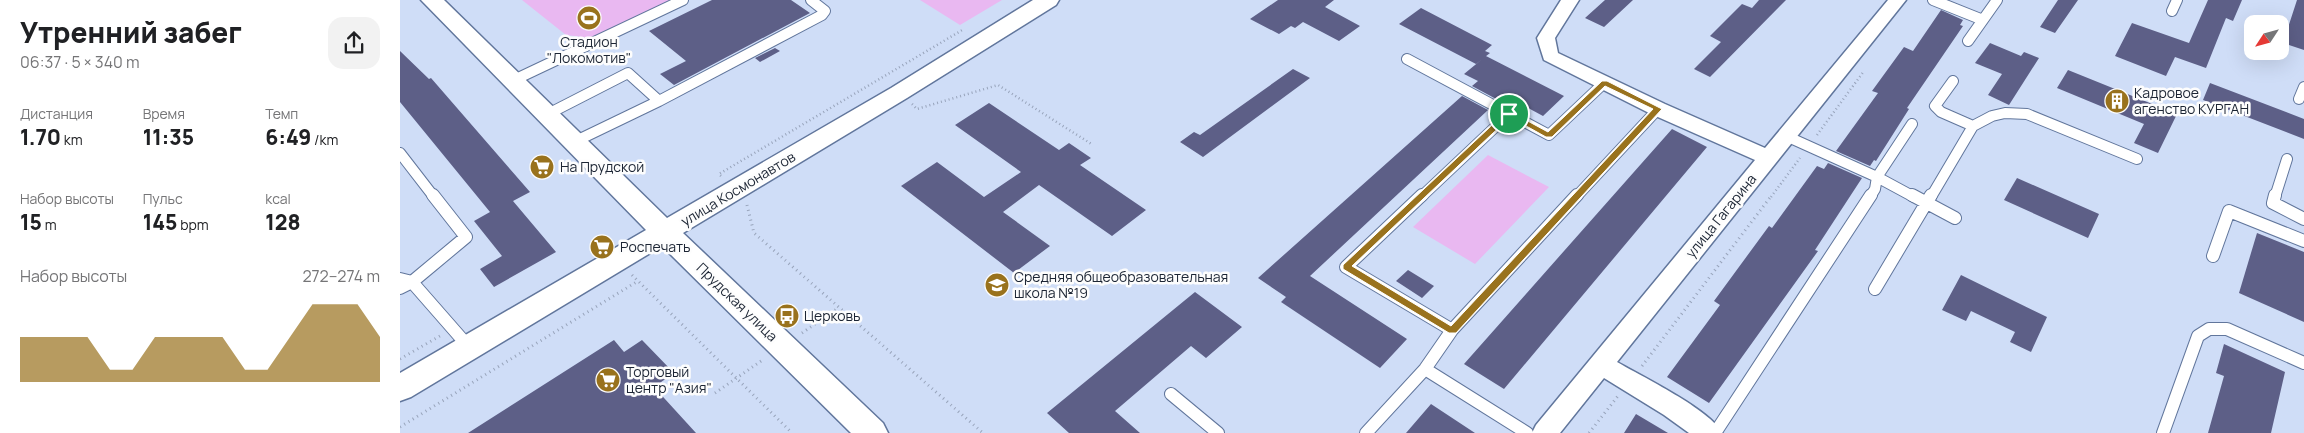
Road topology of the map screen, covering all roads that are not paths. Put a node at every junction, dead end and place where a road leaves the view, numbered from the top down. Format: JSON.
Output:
{"nodes":[{"id":1,"x":432,"y":0,"type":"edge"},
{"id":2,"x":683,"y":0,"type":"edge"},
{"id":3,"x":811,"y":0,"type":"edge"},
{"id":4,"x":1048,"y":0,"type":"edge"},
{"id":5,"x":1570,"y":0,"type":"edge"},
{"id":6,"x":1897,"y":0,"type":"edge"},
{"id":7,"x":1933,"y":0,"type":"edge"},
{"id":8,"x":1997,"y":0,"type":"edge"},
{"id":9,"x":2177,"y":0,"type":"edge"},
{"id":10,"x":2172,"y":11,"type":"dead end"},
{"id":11,"x":1983,"y":20,"type":"junction"},
{"id":12,"x":1968,"y":41,"type":"dead end"},
{"id":13,"x":1406,"y":59,"type":"dead end"},
{"id":14,"x":514,"y":80,"type":"junction"},
{"id":15,"x":1953,"y":81,"type":"dead end"},
{"id":16,"x":1604,"y":83,"type":"junction"},
{"id":17,"x":2304,"y":88,"type":"edge"},
{"id":18,"x":2299,"y":99,"type":"dead end"},
{"id":19,"x":659,"y":101,"type":"junction"},
{"id":20,"x":1658,"y":109,"type":"junction"},
{"id":21,"x":548,"y":114,"type":"junction"},
{"id":22,"x":1509,"y":114,"type":"junction"},
{"id":23,"x":1912,"y":124,"type":"dead end"},
{"id":24,"x":1973,"y":126,"type":"junction"},
{"id":25,"x":1786,"y":136,"type":"junction"},
{"id":26,"x":576,"y":141,"type":"junction"},
{"id":27,"x":400,"y":153,"type":"edge"},
{"id":28,"x":1769,"y":158,"type":"junction"},
{"id":29,"x":2137,"y":159,"type":"dead end"},
{"id":30,"x":2287,"y":159,"type":"dead end"},
{"id":31,"x":1877,"y":177,"type":"junction"},
{"id":32,"x":1926,"y":204,"type":"junction"},
{"id":33,"x":1955,"y":218,"type":"dead end"},
{"id":34,"x":2304,"y":219,"type":"edge"},
{"id":35,"x":665,"y":232,"type":"junction"},
{"id":36,"x":2304,"y":241,"type":"edge"},
{"id":37,"x":2213,"y":256,"type":"dead end"},
{"id":38,"x":406,"y":281,"type":"edge"},
{"id":39,"x":400,"y":288,"type":"edge"},
{"id":40,"x":1874,"y":289,"type":"dead end"},
{"id":41,"x":1452,"y":330,"type":"junction"},
{"id":42,"x":461,"y":337,"type":"junction"},
{"id":43,"x":2304,"y":363,"type":"edge"},
{"id":44,"x":1600,"y":364,"type":"junction"},
{"id":45,"x":1425,"y":369,"type":"junction"},
{"id":46,"x":400,"y":388,"type":"edge"},
{"id":47,"x":1171,"y":394,"type":"dead end"},
{"id":48,"x":872,"y":433,"type":"edge"},
{"id":49,"x":1218,"y":433,"type":"edge"},
{"id":50,"x":1366,"y":433,"type":"edge"},
{"id":51,"x":1527,"y":433,"type":"edge"},
{"id":52,"x":1545,"y":433,"type":"edge"},
{"id":53,"x":1709,"y":433,"type":"edge"},
{"id":54,"x":1715,"y":433,"type":"edge"},
{"id":55,"x":2163,"y":433,"type":"edge"}],
"edges":[{"from":1,"to":14,"type":"street","name":"Прудская улица"},
{"from":2,"to":14,"type":"lane"},
{"from":3,"to":19,"type":"lane"},
{"from":4,"to":35,"type":"street","name":"улица Космонавтов"},
{"from":5,"to":16,"type":"street"},
{"from":6,"to":25,"type":"street","name":"улица Гагарина"},
{"from":7,"to":11,"type":"lane"},
{"from":8,"to":11,"type":"lane"},
{"from":9,"to":10,"type":"lane"},
{"from":11,"to":12,"type":"lane"},
{"from":13,"to":22,"type":"lane"},
{"from":14,"to":21,"type":"street","name":"Прудская улица"},
{"from":15,"to":24,"type":"lane"},
{"from":16,"to":20,"type":"street"},
{"from":16,"to":22,"type":"lane"},
{"from":17,"to":18,"type":"lane"},
{"from":19,"to":21,"type":"lane"},
{"from":19,"to":26,"type":"lane"},
{"from":20,"to":28,"type":"street"},
{"from":20,"to":41,"type":"lane"},
{"from":21,"to":26,"type":"street","name":"Прудская улица"},
{"from":22,"to":41,"type":"lane"},
{"from":23,"to":31,"type":"lane"},
{"from":24,"to":29,"type":"lane"},
{"from":24,"to":32,"type":"lane"},
{"from":25,"to":28,"type":"street","name":"улица Гагарина"},
{"from":25,"to":31,"type":"lane"},
{"from":26,"to":35,"type":"street","name":"Прудская улица"},
{"from":27,"to":38,"type":"lane"},
{"from":28,"to":44,"type":"street","name":"улица Гагарина"},
{"from":30,"to":34,"type":"lane"},
{"from":31,"to":32,"type":"lane"},
{"from":31,"to":54,"type":"lane"},
{"from":32,"to":33,"type":"lane"},
{"from":32,"to":40,"type":"lane"},
{"from":35,"to":42,"type":"street","name":"улица Космонавтов"},
{"from":35,"to":48,"type":"street","name":"Прудская улица"},
{"from":36,"to":37,"type":"lane"},
{"from":38,"to":39,"type":"lane"},
{"from":38,"to":42,"type":"lane"},
{"from":41,"to":45,"type":"lane"},
{"from":42,"to":46,"type":"street","name":"улица Космонавтов"},
{"from":43,"to":55,"type":"lane"},
{"from":44,"to":52,"type":"street","name":"улица Гагарина"},
{"from":44,"to":53,"type":"street"},
{"from":45,"to":50,"type":"lane"},
{"from":45,"to":51,"type":"lane"},
{"from":47,"to":49,"type":"lane"}]}
